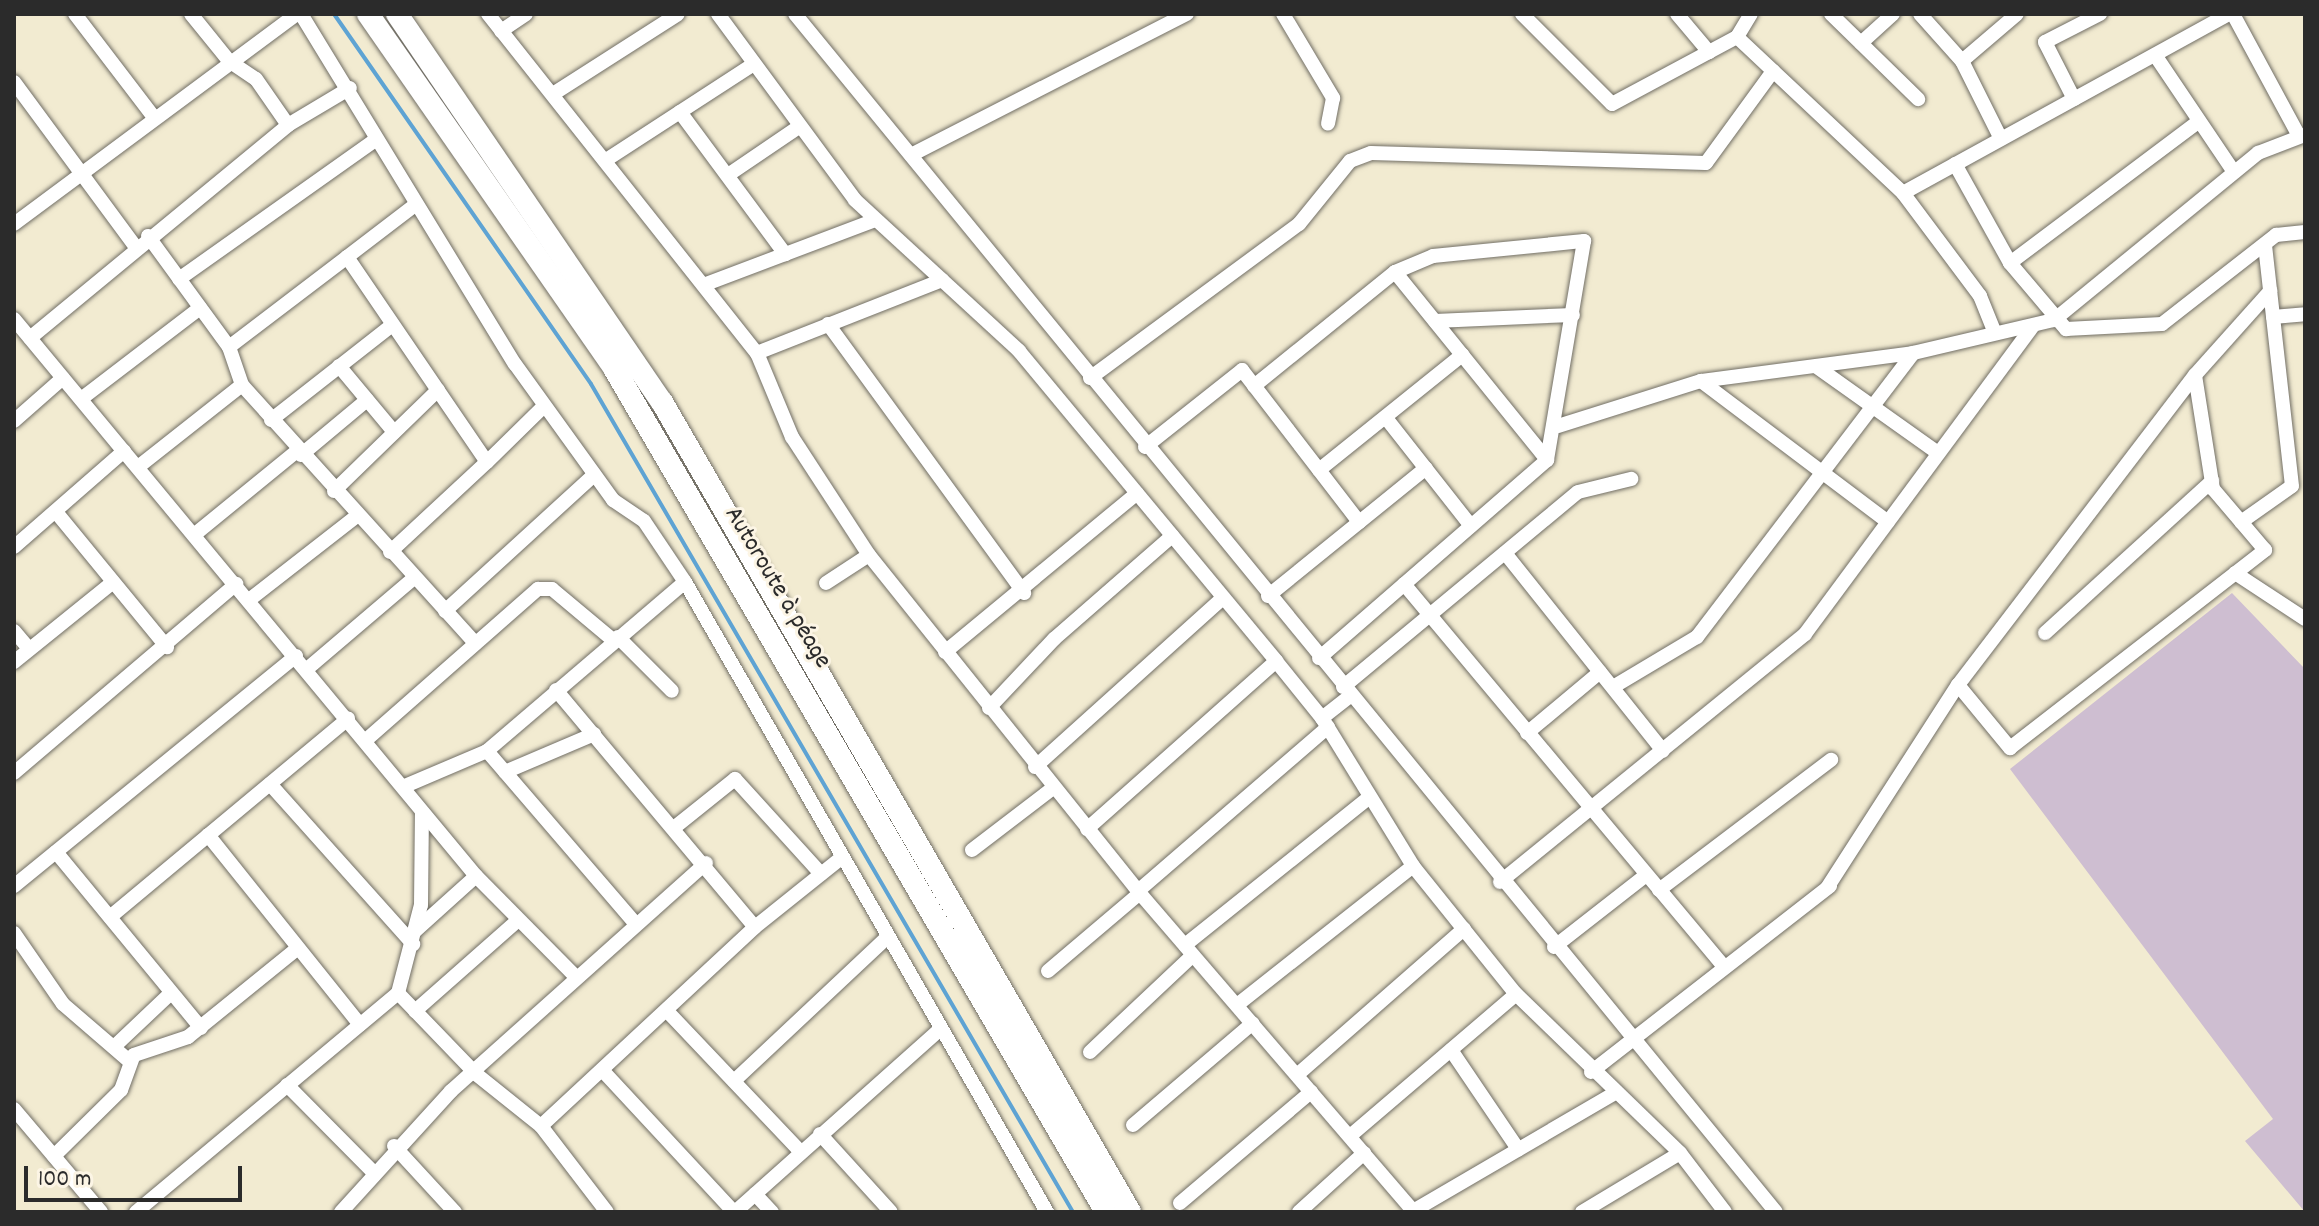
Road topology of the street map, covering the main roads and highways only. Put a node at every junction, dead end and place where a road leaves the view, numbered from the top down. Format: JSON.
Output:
{"nodes":[{"id":1,"x":368,"y":14,"type":"edge"},
{"id":2,"x":397,"y":14,"type":"edge"},
{"id":3,"x":1106,"y":1212,"type":"edge"},
{"id":4,"x":1130,"y":1212,"type":"edge"}],
"edges":[{"from":1,"to":3,"type":"highway","name":"Autoroute à péage"},
{"from":2,"to":4,"type":"highway"}]}
